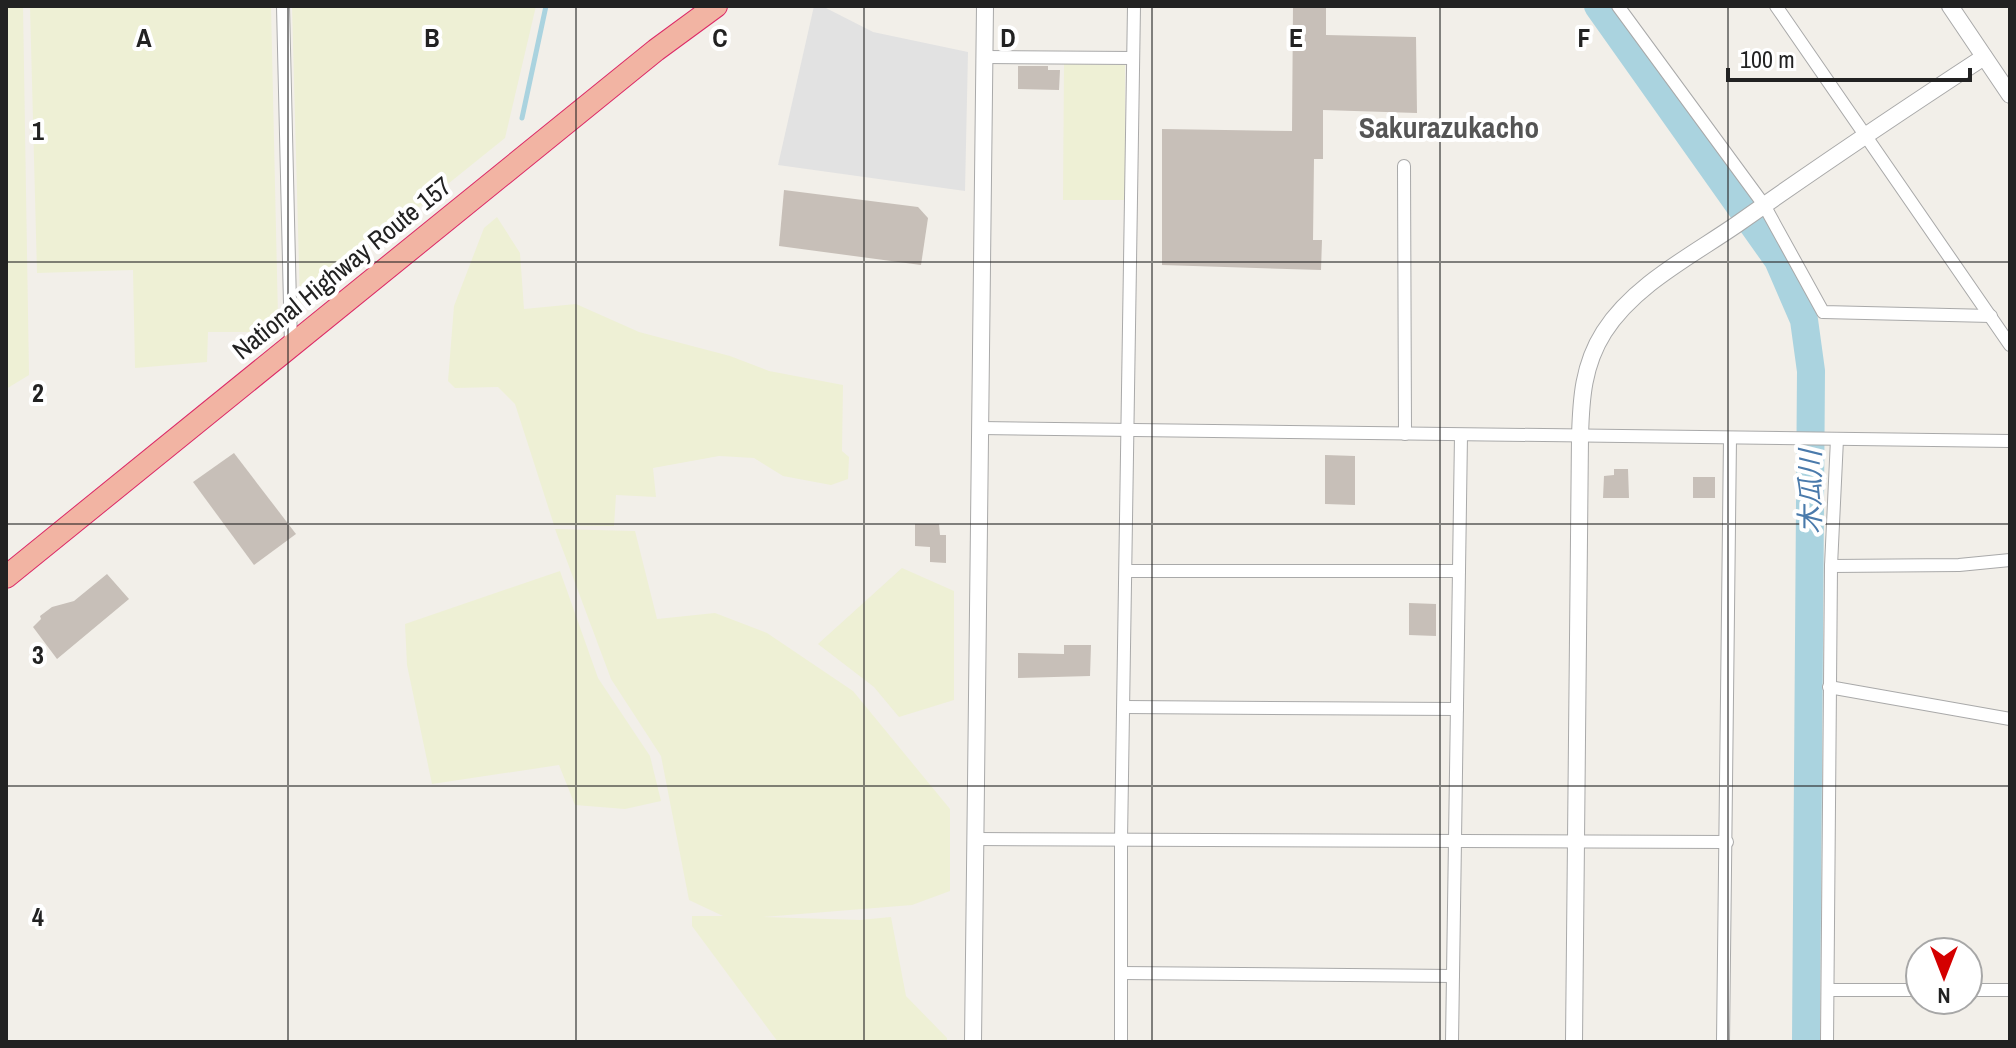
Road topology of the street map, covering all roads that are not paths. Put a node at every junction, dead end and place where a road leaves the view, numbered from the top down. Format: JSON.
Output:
{"nodes":[{"id":1,"x":283,"y":6,"type":"edge"},
{"id":2,"x":716,"y":6,"type":"edge"},
{"id":3,"x":985,"y":6,"type":"edge"},
{"id":4,"x":1134,"y":6,"type":"edge"},
{"id":5,"x":1618,"y":6,"type":"edge"},
{"id":6,"x":1776,"y":6,"type":"edge"},
{"id":7,"x":1950,"y":6,"type":"edge"},
{"id":8,"x":985,"y":57,"type":"junction"},
{"id":9,"x":1984,"y":57,"type":"junction"},
{"id":10,"x":1133,"y":58,"type":"junction"},
{"id":11,"x":2010,"y":95,"type":"edge"},
{"id":12,"x":1864,"y":136,"type":"junction"},
{"id":13,"x":1404,"y":166,"type":"dead end"},
{"id":14,"x":1760,"y":208,"type":"junction"},
{"id":15,"x":1991,"y":316,"type":"junction"},
{"id":16,"x":2010,"y":345,"type":"edge"},
{"id":17,"x":291,"y":347,"type":"junction"},
{"id":18,"x":980,"y":428,"type":"junction"},
{"id":19,"x":1128,"y":430,"type":"junction"},
{"id":20,"x":1405,"y":434,"type":"junction"},
{"id":21,"x":1461,"y":435,"type":"junction"},
{"id":22,"x":1580,"y":437,"type":"junction"},
{"id":23,"x":1730,"y":438,"type":"junction"},
{"id":24,"x":1837,"y":439,"type":"junction"},
{"id":25,"x":2010,"y":441,"type":"edge"},
{"id":26,"x":2010,"y":560,"type":"edge"},
{"id":27,"x":1831,"y":566,"type":"junction"},
{"id":28,"x":1126,"y":571,"type":"junction"},
{"id":29,"x":1459,"y":571,"type":"junction"},
{"id":30,"x":6,"y":577,"type":"edge"},
{"id":31,"x":1829,"y":687,"type":"junction"},
{"id":32,"x":1124,"y":707,"type":"junction"},
{"id":33,"x":1457,"y":709,"type":"junction"},
{"id":34,"x":2010,"y":719,"type":"edge"},
{"id":35,"x":975,"y":839,"type":"junction"},
{"id":36,"x":1121,"y":840,"type":"junction"},
{"id":37,"x":1455,"y":842,"type":"junction"},
{"id":38,"x":1727,"y":842,"type":"junction"},
{"id":39,"x":1577,"y":843,"type":"junction"},
{"id":40,"x":1121,"y":973,"type":"junction"},
{"id":41,"x":1453,"y":976,"type":"junction"},
{"id":42,"x":1828,"y":990,"type":"junction"},
{"id":43,"x":1904,"y":990,"type":"edge"},
{"id":44,"x":1984,"y":990,"type":"edge"},
{"id":45,"x":2010,"y":990,"type":"edge"},
{"id":46,"x":973,"y":1042,"type":"edge"},
{"id":47,"x":1121,"y":1042,"type":"edge"},
{"id":48,"x":1452,"y":1042,"type":"edge"},
{"id":49,"x":1574,"y":1042,"type":"edge"},
{"id":50,"x":1723,"y":1042,"type":"edge"},
{"id":51,"x":1827,"y":1042,"type":"edge"}],
"edges":[{"from":1,"to":17,"type":"street"},
{"from":2,"to":17,"type":"highway","name":"National Highway Route 157"},
{"from":3,"to":8,"type":"street"},
{"from":4,"to":10,"type":"street"},
{"from":5,"to":14,"type":"street"},
{"from":6,"to":12,"type":"street"},
{"from":7,"to":9,"type":"street"},
{"from":8,"to":10,"type":"street"},
{"from":8,"to":18,"type":"street"},
{"from":9,"to":11,"type":"street"},
{"from":9,"to":12,"type":"street"},
{"from":10,"to":19,"type":"street"},
{"from":12,"to":14,"type":"street"},
{"from":12,"to":15,"type":"street"},
{"from":13,"to":20,"type":"street"},
{"from":14,"to":15,"type":"street"},
{"from":14,"to":22,"type":"street"},
{"from":15,"to":16,"type":"street"},
{"from":17,"to":30,"type":"highway","name":"National Highway Route 157"},
{"from":18,"to":19,"type":"street"},
{"from":18,"to":35,"type":"street"},
{"from":19,"to":20,"type":"street"},
{"from":19,"to":28,"type":"street"},
{"from":20,"to":21,"type":"street"},
{"from":21,"to":22,"type":"street"},
{"from":21,"to":29,"type":"street"},
{"from":22,"to":23,"type":"street"},
{"from":22,"to":39,"type":"street"},
{"from":23,"to":24,"type":"street"},
{"from":23,"to":38,"type":"street"},
{"from":24,"to":25,"type":"street"},
{"from":24,"to":27,"type":"street"},
{"from":26,"to":27,"type":"street"},
{"from":27,"to":31,"type":"street"},
{"from":28,"to":29,"type":"street"},
{"from":28,"to":32,"type":"street"},
{"from":29,"to":33,"type":"street"},
{"from":31,"to":34,"type":"street"},
{"from":31,"to":42,"type":"street"},
{"from":32,"to":33,"type":"street"},
{"from":32,"to":36,"type":"street"},
{"from":33,"to":37,"type":"street"},
{"from":35,"to":36,"type":"street"},
{"from":35,"to":46,"type":"street"},
{"from":36,"to":37,"type":"street"},
{"from":36,"to":40,"type":"street"},
{"from":37,"to":39,"type":"street"},
{"from":37,"to":41,"type":"street"},
{"from":38,"to":39,"type":"street"},
{"from":38,"to":50,"type":"street"},
{"from":39,"to":49,"type":"street"},
{"from":40,"to":41,"type":"street"},
{"from":40,"to":47,"type":"street"},
{"from":41,"to":48,"type":"street"},
{"from":42,"to":43,"type":"street"},
{"from":42,"to":51,"type":"street"},
{"from":44,"to":45,"type":"street"}]}
